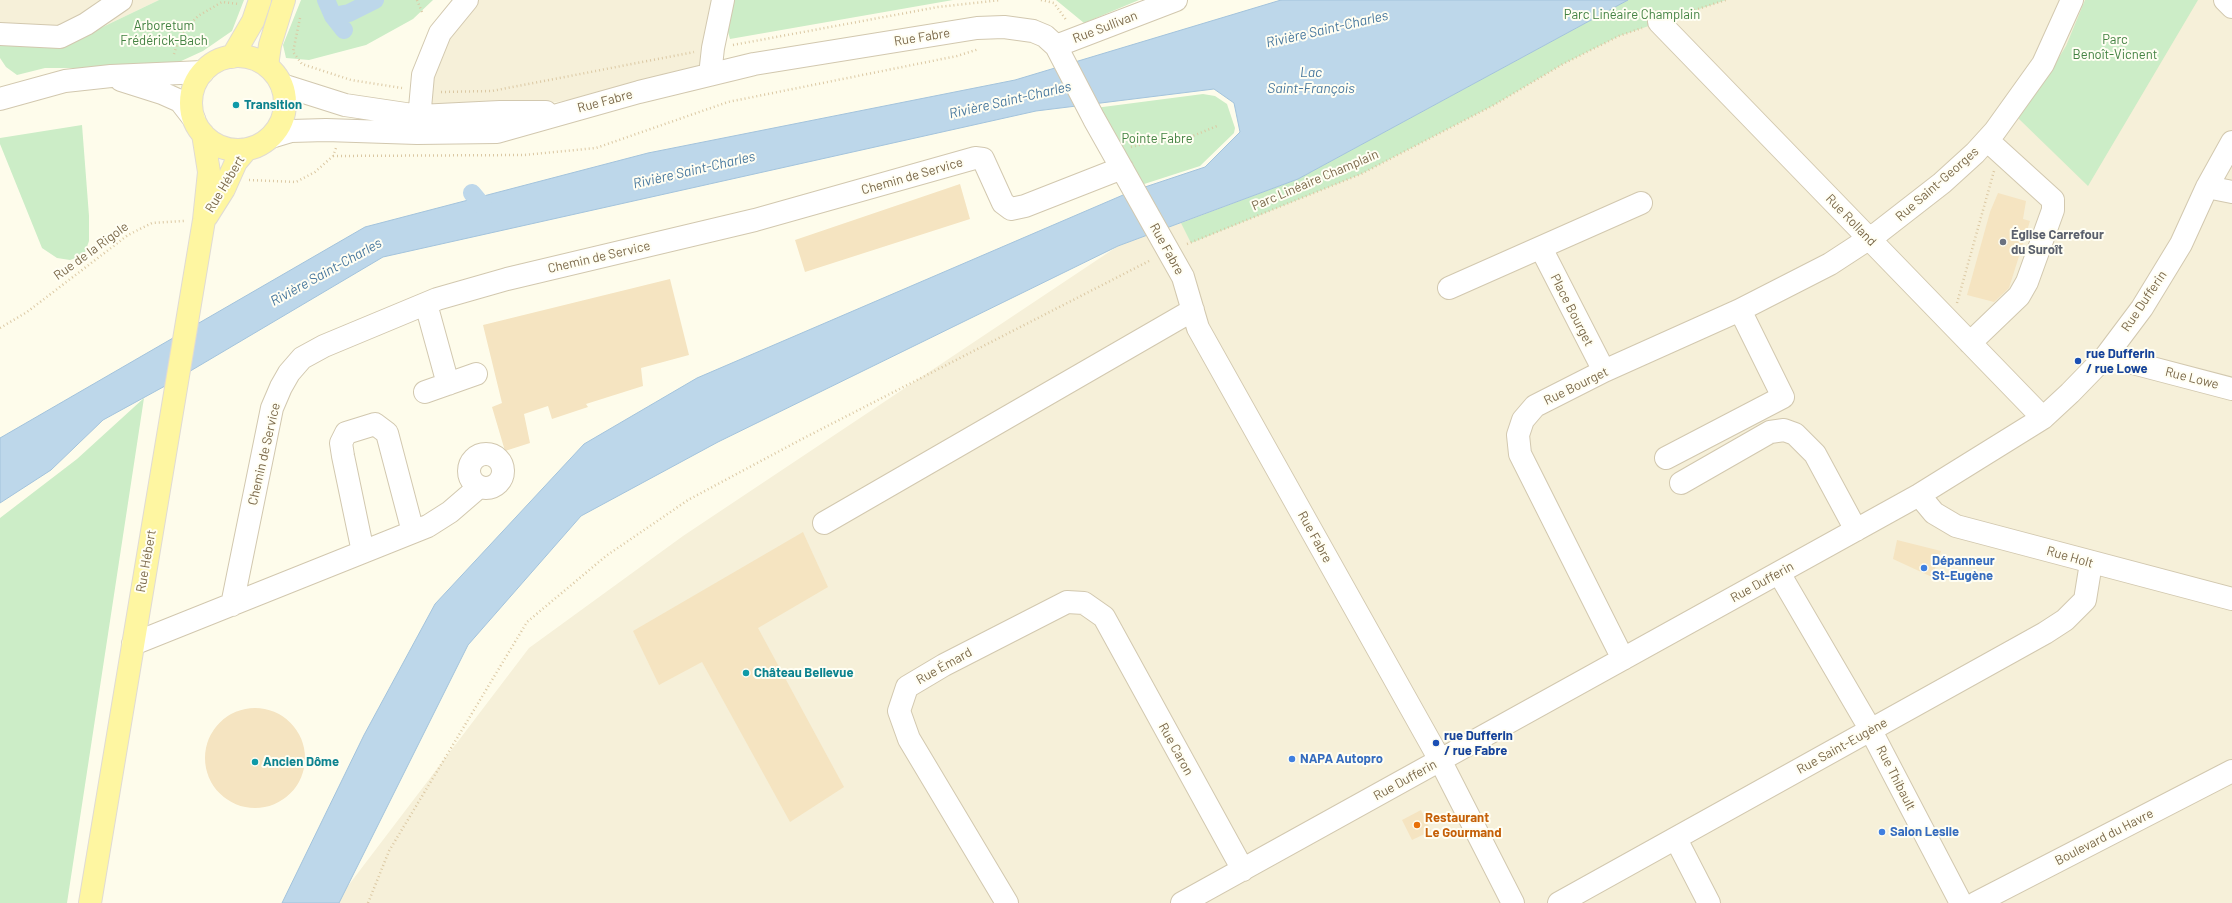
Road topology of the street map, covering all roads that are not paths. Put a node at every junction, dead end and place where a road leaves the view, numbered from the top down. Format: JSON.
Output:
{"nodes":[{"id":1,"x":121,"y":0,"type":"edge"},
{"id":2,"x":467,"y":0,"type":"edge"},
{"id":3,"x":723,"y":0,"type":"edge"},
{"id":4,"x":1176,"y":0,"type":"edge"},
{"id":5,"x":2072,"y":0,"type":"edge"},
{"id":6,"x":2226,"y":0,"type":"edge"},
{"id":7,"x":259,"y":4,"type":"edge"},
{"id":8,"x":2232,"y":7,"type":"edge"},
{"id":9,"x":291,"y":10,"type":"edge"},
{"id":10,"x":1659,"y":22,"type":"road end"},
{"id":11,"x":0,"y":34,"type":"edge"},
{"id":12,"x":1056,"y":46,"type":"junction"},
{"id":13,"x":232,"y":57,"type":"junction"},
{"id":14,"x":268,"y":66,"type":"junction"},
{"id":15,"x":203,"y":72,"type":"junction"},
{"id":16,"x":710,"y":75,"type":"junction"},
{"id":17,"x":111,"y":76,"type":"junction"},
{"id":18,"x":282,"y":85,"type":"junction"},
{"id":19,"x":0,"y":99,"type":"edge"},
{"id":20,"x":418,"y":125,"type":"junction"},
{"id":21,"x":198,"y":126,"type":"junction"},
{"id":22,"x":271,"y":137,"type":"junction"},
{"id":23,"x":2232,"y":142,"type":"edge"},
{"id":24,"x":1993,"y":145,"type":"junction"},
{"id":25,"x":247,"y":149,"type":"junction"},
{"id":26,"x":1122,"y":168,"type":"junction"},
{"id":27,"x":2207,"y":187,"type":"junction"},
{"id":28,"x":2232,"y":192,"type":"edge"},
{"id":29,"x":1641,"y":203,"type":"dead end"},
{"id":30,"x":204,"y":220,"type":"junction"},
{"id":31,"x":1869,"y":239,"type":"junction"},
{"id":32,"x":1541,"y":248,"type":"junction"},
{"id":33,"x":1449,"y":288,"type":"dead end"},
{"id":34,"x":426,"y":304,"type":"junction"},
{"id":35,"x":1192,"y":310,"type":"junction"},
{"id":36,"x":1740,"y":310,"type":"junction"},
{"id":37,"x":1970,"y":343,"type":"junction"},
{"id":38,"x":2106,"y":356,"type":"junction"},
{"id":39,"x":1604,"y":372,"type":"junction"},
{"id":40,"x":476,"y":374,"type":"dead end"},
{"id":41,"x":448,"y":384,"type":"junction"},
{"id":42,"x":2232,"y":389,"type":"edge"},
{"id":43,"x":425,"y":392,"type":"dead end"},
{"id":44,"x":2042,"y":418,"type":"junction"},
{"id":45,"x":1666,"y":458,"type":"dead end"},
{"id":46,"x":1681,"y":483,"type":"dead end"},
{"id":47,"x":479,"y":487,"type":"dead end"},
{"id":48,"x":1919,"y":495,"type":"junction"},
{"id":49,"x":824,"y":523,"type":"dead end"},
{"id":50,"x":1856,"y":530,"type":"junction"},
{"id":51,"x":413,"y":532,"type":"junction"},
{"id":52,"x":364,"y":552,"type":"junction"},
{"id":53,"x":2091,"y":563,"type":"junction"},
{"id":54,"x":1779,"y":573,"type":"junction"},
{"id":55,"x":2232,"y":599,"type":"edge"},
{"id":56,"x":232,"y":605,"type":"junction"},
{"id":57,"x":1109,"y":628,"type":"joint"},
{"id":58,"x":133,"y":644,"type":"junction"},
{"id":59,"x":1623,"y":659,"type":"junction"},
{"id":60,"x":1871,"y":730,"type":"junction"},
{"id":61,"x":1440,"y":760,"type":"junction"},
{"id":62,"x":2232,"y":771,"type":"edge"},
{"id":63,"x":1676,"y":839,"type":"junction"},
{"id":64,"x":1242,"y":870,"type":"junction"},
{"id":65,"x":90,"y":903,"type":"edge"},
{"id":66,"x":1007,"y":903,"type":"edge"},
{"id":67,"x":1182,"y":903,"type":"edge"},
{"id":68,"x":1513,"y":903,"type":"edge"},
{"id":69,"x":1559,"y":903,"type":"edge"},
{"id":70,"x":1709,"y":903,"type":"edge"},
{"id":71,"x":1961,"y":903,"type":"edge"},
{"id":72,"x":1976,"y":903,"type":"edge"}],
"edges":[{"from":1,"to":11,"type":"street"},
{"from":2,"to":20,"type":"street"},
{"from":3,"to":16,"type":"street"},
{"from":4,"to":12,"type":"street","name":"Rue Sullivan"},
{"from":5,"to":24,"type":"street","name":"Rue Saint-Georges"},
{"from":6,"to":8,"type":"street"},
{"from":7,"to":13,"type":"main road"},
{"from":9,"to":14,"type":"main road"},
{"from":10,"to":31,"type":"street","name":"Rue Rolland"},
{"from":12,"to":16,"type":"street","name":"Rue Fabre"},
{"from":12,"to":26,"type":"street","name":"Rue Fabre"},
{"from":13,"to":14,"type":"main road"},
{"from":13,"to":15,"type":"main road"},
{"from":14,"to":18,"type":"main road"},
{"from":15,"to":17,"type":"street"},
{"from":15,"to":21,"type":"main road"},
{"from":16,"to":20,"type":"street","name":"Rue Fabre"},
{"from":17,"to":19,"type":"street"},
{"from":17,"to":21,"type":"street"},
{"from":18,"to":20,"type":"street","name":"Rue Fabre"},
{"from":18,"to":22,"type":"main road"},
{"from":20,"to":22,"type":"street","name":"Rue Fabre"},
{"from":21,"to":25,"type":"main road"},
{"from":21,"to":30,"type":"main road","name":"Rue Hébert"},
{"from":22,"to":25,"type":"main road"},
{"from":23,"to":27,"type":"street","name":"Rue Dufferin"},
{"from":24,"to":31,"type":"street","name":"Rue Saint-Georges"},
{"from":24,"to":37,"type":"street"},
{"from":25,"to":30,"type":"main road","name":"Rue Hébert"},
{"from":26,"to":34,"type":"street","name":"Chemin de Service"},
{"from":26,"to":35,"type":"street","name":"Rue Fabre"},
{"from":27,"to":28,"type":"street"},
{"from":27,"to":38,"type":"street","name":"Rue Dufferin"},
{"from":29,"to":32,"type":"street"},
{"from":30,"to":58,"type":"main road","name":"Rue Hébert"},
{"from":31,"to":36,"type":"street","name":"Rue Bourget"},
{"from":31,"to":37,"type":"street","name":"Rue Rolland"},
{"from":32,"to":33,"type":"street"},
{"from":32,"to":39,"type":"street","name":"Place Bourget"},
{"from":34,"to":41,"type":"street"},
{"from":34,"to":56,"type":"street","name":"Chemin de Service"},
{"from":35,"to":49,"type":"street"},
{"from":35,"to":61,"type":"street","name":"Rue Fabre"},
{"from":36,"to":39,"type":"street","name":"Rue Bourget"},
{"from":36,"to":45,"type":"street"},
{"from":37,"to":44,"type":"street","name":"Rue Rolland"},
{"from":38,"to":42,"type":"street","name":"Rue Lowe"},
{"from":38,"to":44,"type":"street","name":"Rue Dufferin"},
{"from":39,"to":59,"type":"street","name":"Rue Bourget"},
{"from":40,"to":41,"type":"street"},
{"from":41,"to":43,"type":"street"},
{"from":44,"to":48,"type":"street","name":"Rue Dufferin"},
{"from":46,"to":50,"type":"street"},
{"from":47,"to":51,"type":"street"},
{"from":48,"to":50,"type":"street","name":"Rue Dufferin"},
{"from":48,"to":53,"type":"street","name":"Rue Holt"},
{"from":50,"to":54,"type":"street","name":"Rue Dufferin"},
{"from":51,"to":52,"type":"street"},
{"from":51,"to":52,"type":"street"},
{"from":52,"to":56,"type":"street"},
{"from":53,"to":55,"type":"street","name":"Rue Holt"},
{"from":53,"to":60,"type":"street","name":"Rue Saint-Eugène"},
{"from":54,"to":59,"type":"street","name":"Rue Dufferin"},
{"from":54,"to":60,"type":"street","name":"Rue Thibault"},
{"from":56,"to":58,"type":"street"},
{"from":57,"to":64,"type":"street","name":"Rue Caron"},
{"from":57,"to":66,"type":"street","name":"Rue Émard"},
{"from":58,"to":65,"type":"main road","name":"Rue Hébert"},
{"from":59,"to":61,"type":"street","name":"Rue Dufferin"},
{"from":60,"to":63,"type":"street","name":"Rue Saint-Eugène"},
{"from":60,"to":71,"type":"street","name":"Rue Thibault"},
{"from":61,"to":64,"type":"street","name":"Rue Dufferin"},
{"from":61,"to":68,"type":"street","name":"Rue Fabre"},
{"from":62,"to":72,"type":"street","name":"Boulevard du Havre"},
{"from":63,"to":69,"type":"street","name":"Rue Saint-Eugène"},
{"from":63,"to":70,"type":"street"},
{"from":64,"to":67,"type":"street","name":"Rue Dufferin"}]}
